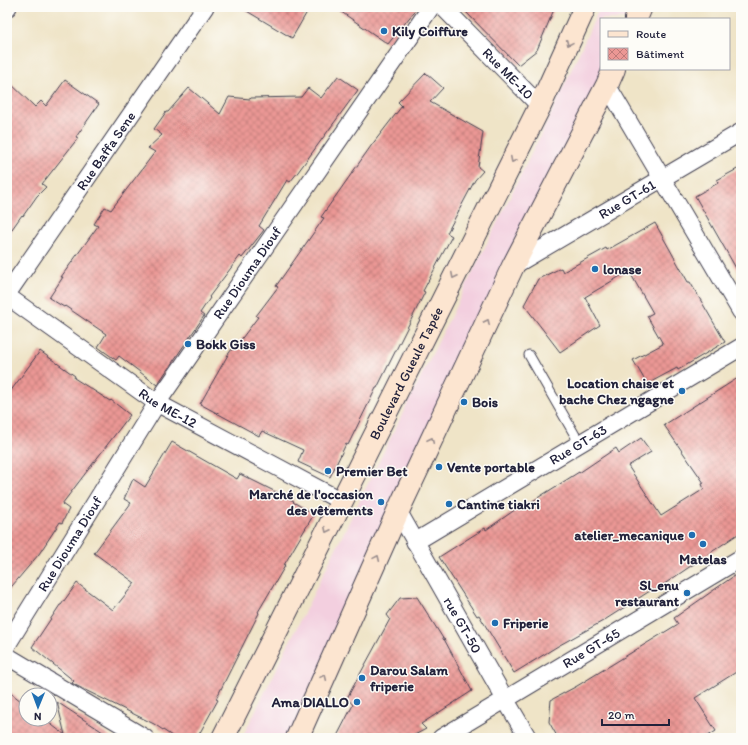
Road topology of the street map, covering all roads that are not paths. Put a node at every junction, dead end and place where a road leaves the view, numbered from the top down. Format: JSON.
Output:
{"nodes":[{"id":1,"x":205,"y":7,"type":"edge"},
{"id":2,"x":430,"y":7,"type":"edge"},
{"id":3,"x":443,"y":7,"type":"edge"},
{"id":4,"x":585,"y":7,"type":"edge"},
{"id":5,"x":641,"y":7,"type":"edge"},
{"id":6,"x":636,"y":18,"type":"edge"},
{"id":7,"x":611,"y":77,"type":"edge"},
{"id":8,"x":540,"y":106,"type":"junction"},
{"id":9,"x":741,"y":132,"type":"edge"},
{"id":10,"x":662,"y":178,"type":"junction"},
{"id":11,"x":513,"y":266,"type":"junction"},
{"id":12,"x":7,"y":295,"type":"edge"},
{"id":13,"x":741,"y":312,"type":"edge"},
{"id":14,"x":741,"y":347,"type":"edge"},
{"id":15,"x":530,"y":355,"type":"dead end"},
{"id":16,"x":157,"y":403,"type":"junction"},
{"id":17,"x":580,"y":444,"type":"junction"},
{"id":18,"x":341,"y":501,"type":"junction"},
{"id":19,"x":398,"y":511,"type":"junction"},
{"id":20,"x":415,"y":542,"type":"junction"},
{"id":21,"x":741,"y":558,"type":"edge"},
{"id":22,"x":7,"y":645,"type":"edge"},
{"id":23,"x":7,"y":656,"type":"edge"},
{"id":24,"x":505,"y":699,"type":"junction"},
{"id":25,"x":145,"y":738,"type":"edge"},
{"id":26,"x":223,"y":738,"type":"edge"},
{"id":27,"x":297,"y":738,"type":"edge"},
{"id":28,"x":442,"y":738,"type":"edge"},
{"id":29,"x":528,"y":738,"type":"edge"}],
"edges":[{"from":1,"to":12,"type":"street","name":"Rue Baffa Sene"},
{"from":2,"to":16,"type":"street","name":"Rue Diouma Diouf"},
{"from":3,"to":8,"type":"street","name":"Rue ME-10"},
{"from":4,"to":8,"type":"street","name":"Boulevard Gueule Tapée","one_way":true},
{"from":5,"to":6,"type":"street"},
{"from":7,"to":10,"type":"street"},
{"from":7,"to":11,"type":"street"},
{"from":8,"to":18,"type":"street","name":"Boulevard Gueule Tapée","one_way":true},
{"from":9,"to":10,"type":"street","name":"Rue GT-61"},
{"from":10,"to":11,"type":"street","name":"Rue GT-61"},
{"from":10,"to":13,"type":"street"},
{"from":19,"to":11,"type":"street","one_way":true},
{"from":12,"to":16,"type":"street","name":"Rue ME-12"},
{"from":14,"to":17,"type":"street","name":"Rue GT-63"},
{"from":15,"to":17,"type":"lane"},
{"from":16,"to":18,"type":"street","name":"Rue ME-12"},
{"from":16,"to":22,"type":"street","name":"Rue Diouma Diouf"},
{"from":17,"to":20,"type":"street","name":"Rue GT-63"},
{"from":18,"to":26,"type":"street","name":"Boulevard Gueule Tapée","one_way":true},
{"from":19,"to":20,"type":"street","name":"rue GT-50"},
{"from":27,"to":19,"type":"street","one_way":true},
{"from":20,"to":24,"type":"street","name":"rue GT-50"},
{"from":21,"to":24,"type":"street","name":"Rue GT-65"},
{"from":23,"to":25,"type":"street"},
{"from":24,"to":28,"type":"street","name":"Rue GT-65"},
{"from":24,"to":29,"type":"street","name":"rue GT-50"}]}
